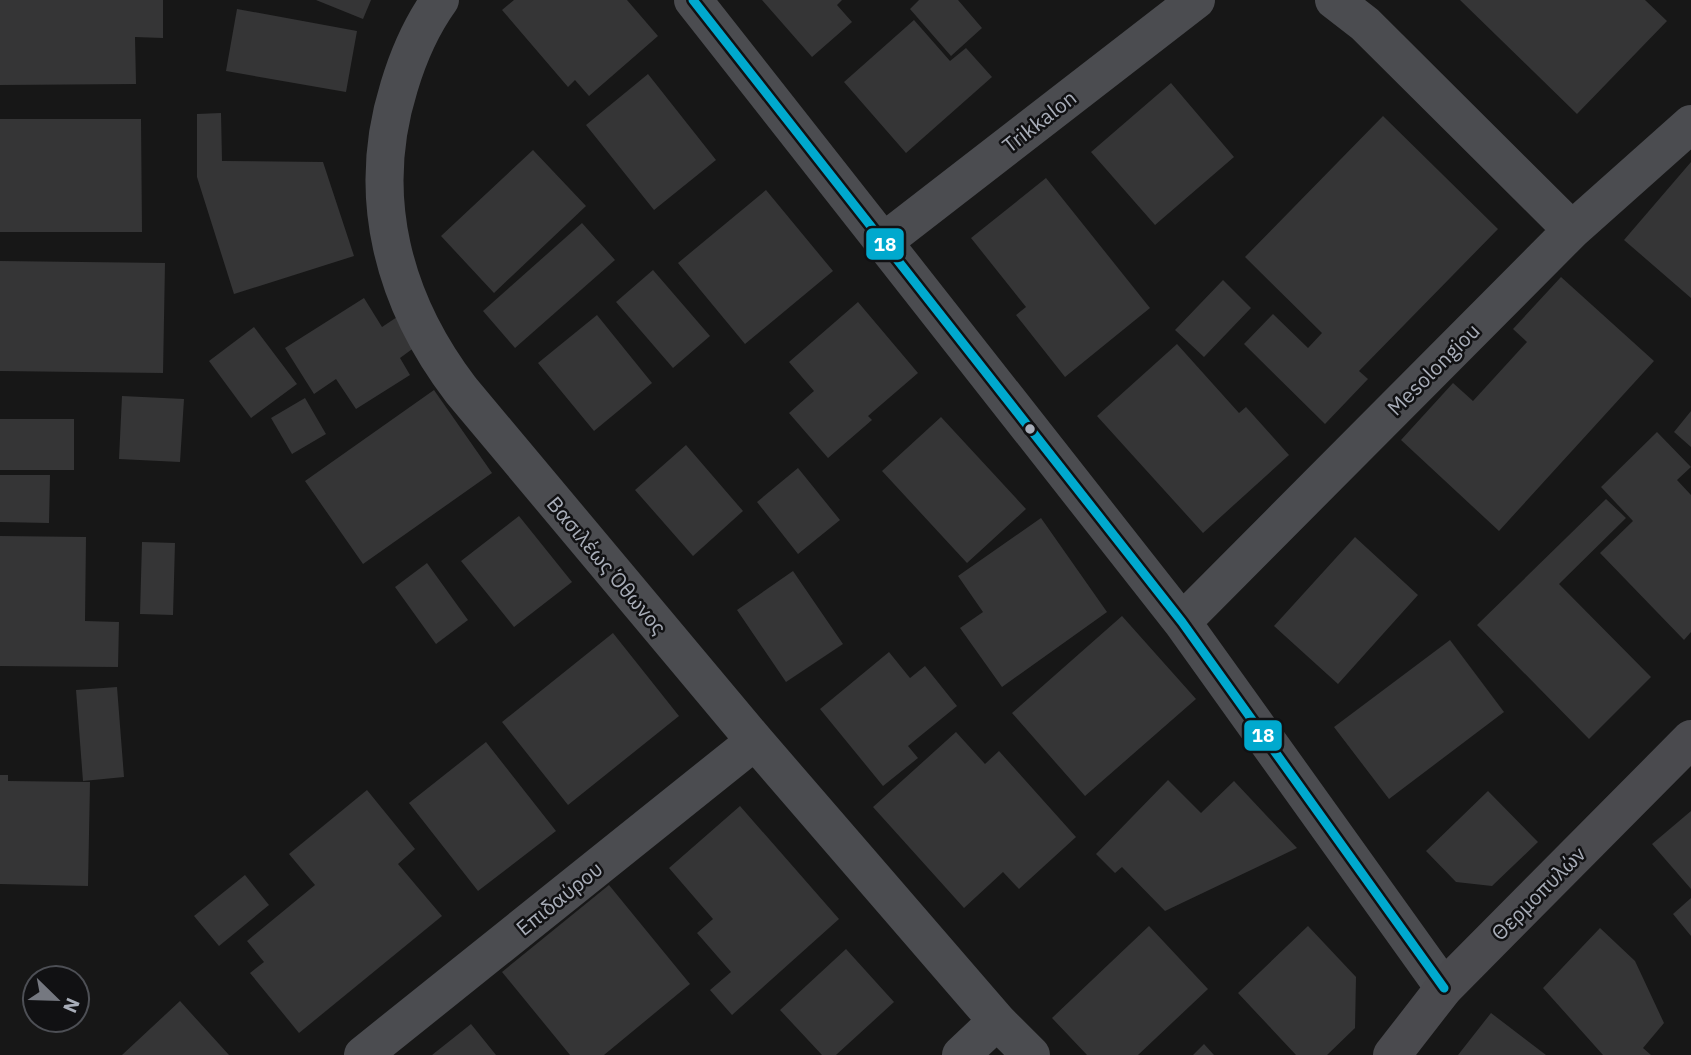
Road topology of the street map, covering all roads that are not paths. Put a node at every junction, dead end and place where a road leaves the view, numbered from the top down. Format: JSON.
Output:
{"nodes":[{"id":1,"x":440,"y":0,"type":"edge"},
{"id":2,"x":693,"y":0,"type":"edge"},
{"id":3,"x":1196,"y":0,"type":"edge"},
{"id":4,"x":1334,"y":0,"type":"edge"},
{"id":5,"x":1691,"y":124,"type":"edge"},
{"id":6,"x":1572,"y":230,"type":"junction"},
{"id":7,"x":882,"y":243,"type":"junction"},
{"id":8,"x":1182,"y":622,"type":"junction"},
{"id":9,"x":1691,"y":738,"type":"edge"},
{"id":10,"x":755,"y":741,"type":"junction"},
{"id":11,"x":1444,"y":988,"type":"junction"},
{"id":12,"x":997,"y":1021,"type":"junction"},
{"id":13,"x":363,"y":1055,"type":"edge"},
{"id":14,"x":961,"y":1055,"type":"edge"},
{"id":15,"x":1031,"y":1055,"type":"edge"},
{"id":16,"x":1392,"y":1055,"type":"edge"}],
"edges":[{"from":1,"to":10,"type":"street","name":"Βασιλέως Όθωνος"},
{"from":2,"to":7,"type":"street"},
{"from":3,"to":7,"type":"street","name":"Trikkalon"},
{"from":4,"to":6,"type":"street"},
{"from":5,"to":6,"type":"street","name":"Mesolongiou"},
{"from":6,"to":8,"type":"street","name":"Mesolongiou"},
{"from":7,"to":8,"type":"street"},
{"from":8,"to":11,"type":"street"},
{"from":9,"to":11,"type":"street","name":"Θερμοπυλών"},
{"from":10,"to":12,"type":"street","name":"Βασιλέως Όθωνος"},
{"from":10,"to":13,"type":"street","name":"Επιδαύρου"},
{"from":11,"to":16,"type":"street","name":"Θερμοπυλών"},
{"from":12,"to":14,"type":"street"},
{"from":12,"to":15,"type":"street","name":"Βασιλέως Όθωνος"}]}
